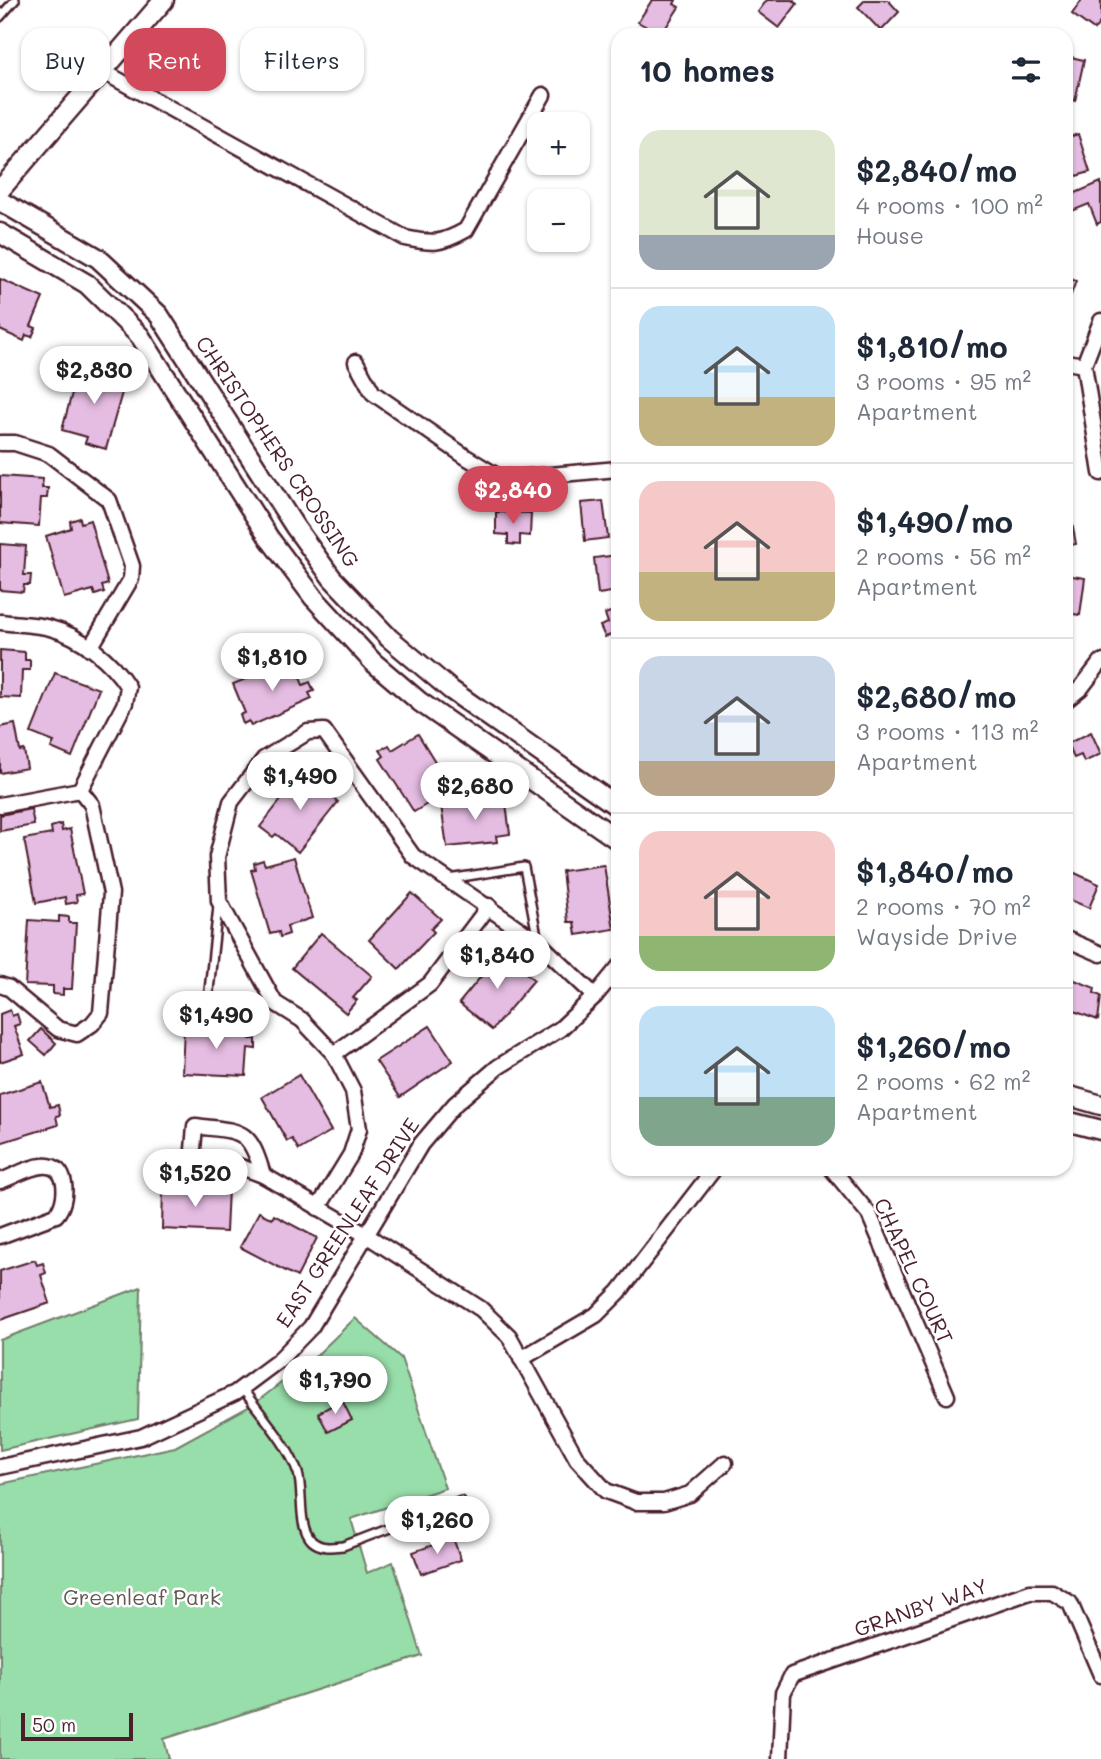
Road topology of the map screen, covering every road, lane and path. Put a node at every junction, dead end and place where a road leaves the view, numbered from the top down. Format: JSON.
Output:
{"nodes":[{"id":1,"x":15,"y":0,"type":"edge"},
{"id":2,"x":164,"y":0,"type":"edge"},
{"id":3,"x":0,"y":17,"type":"edge"},
{"id":4,"x":110,"y":63,"type":"edge"},
{"id":5,"x":110,"y":75,"type":"edge"},
{"id":6,"x":86,"y":91,"type":"edge"},
{"id":7,"x":542,"y":95,"type":"dead end"},
{"id":8,"x":0,"y":190,"type":"edge"},
{"id":9,"x":0,"y":201,"type":"edge"},
{"id":10,"x":0,"y":233,"type":"edge"},
{"id":11,"x":1101,"y":321,"type":"edge"},
{"id":12,"x":356,"y":362,"type":"dead end"},
{"id":13,"x":1073,"y":363,"type":"edge"},
{"id":14,"x":1084,"y":365,"type":"junction"},
{"id":15,"x":0,"y":443,"type":"edge"},
{"id":16,"x":611,"y":470,"type":"edge"},
{"id":17,"x":1101,"y":473,"type":"edge"},
{"id":18,"x":0,"y":622,"type":"edge"},
{"id":19,"x":90,"y":648,"type":"junction"},
{"id":20,"x":1101,"y":662,"type":"edge"},
{"id":21,"x":1073,"y":694,"type":"edge"},
{"id":22,"x":80,"y":790,"type":"junction"},
{"id":23,"x":611,"y":802,"type":"edge"},
{"id":24,"x":0,"y":805,"type":"edge"},
{"id":25,"x":611,"y":836,"type":"edge"},
{"id":26,"x":449,"y":878,"type":"junction"},
{"id":27,"x":219,"y":901,"type":"junction"},
{"id":28,"x":489,"y":906,"type":"junction"},
{"id":29,"x":538,"y":942,"type":"junction"},
{"id":30,"x":1073,"y":942,"type":"edge"},
{"id":31,"x":1101,"y":954,"type":"edge"},
{"id":32,"x":611,"y":977,"type":"edge"},
{"id":33,"x":0,"y":985,"type":"edge"},
{"id":34,"x":595,"y":996,"type":"junction"},
{"id":35,"x":275,"y":1003,"type":"junction"},
{"id":36,"x":334,"y":1054,"type":"junction"},
{"id":37,"x":1073,"y":1098,"type":"edge"},
{"id":38,"x":1101,"y":1105,"type":"edge"},
{"id":39,"x":1073,"y":1123,"type":"edge"},
{"id":40,"x":1101,"y":1130,"type":"edge"},
{"id":41,"x":263,"y":1175,"type":"junction"},
{"id":42,"x":709,"y":1176,"type":"edge"},
{"id":43,"x":838,"y":1176,"type":"edge"},
{"id":44,"x":0,"y":1181,"type":"edge"},
{"id":45,"x":318,"y":1208,"type":"junction"},
{"id":46,"x":366,"y":1235,"type":"junction"},
{"id":47,"x":0,"y":1236,"type":"edge"},
{"id":48,"x":521,"y":1359,"type":"junction"},
{"id":49,"x":242,"y":1388,"type":"junction"},
{"id":50,"x":947,"y":1396,"type":"dead end"},
{"id":51,"x":725,"y":1463,"type":"dead end"},
{"id":52,"x":0,"y":1467,"type":"edge"},
{"id":53,"x":461,"y":1502,"type":"dead end"},
{"id":54,"x":1101,"y":1675,"type":"edge"},
{"id":55,"x":780,"y":1759,"type":"edge"}],
"edges":[{"from":1,"to":3,"type":"lane"},
{"from":2,"to":4,"type":"street"},
{"from":5,"to":7,"type":"street"},
{"from":6,"to":8,"type":"street"},
{"from":9,"to":23,"type":"street","name":"CHRISTOPHERS CROSSING"},
{"from":10,"to":25,"type":"street"},
{"from":11,"to":14,"type":"street"},
{"from":12,"to":16,"type":"street"},
{"from":13,"to":14,"type":"street"},
{"from":14,"to":17,"type":"street"},
{"from":15,"to":19,"type":"street"},
{"from":18,"to":19,"type":"street"},
{"from":19,"to":22,"type":"street"},
{"from":20,"to":21,"type":"street"},
{"from":22,"to":24,"type":"street"},
{"from":22,"to":33,"type":"street"},
{"from":26,"to":27,"type":"street"},
{"from":26,"to":28,"type":"street"},
{"from":26,"to":29,"type":"lane"},
{"from":27,"to":35,"type":"street"},
{"from":27,"to":35,"type":"lane"},
{"from":28,"to":29,"type":"street"},
{"from":28,"to":36,"type":"street"},
{"from":29,"to":34,"type":"street"},
{"from":30,"to":31,"type":"street"},
{"from":32,"to":34,"type":"street","name":"EAST GREENLEAF DRIVE"},
{"from":34,"to":46,"type":"street","name":"EAST GREENLEAF DRIVE"},
{"from":35,"to":36,"type":"street"},
{"from":36,"to":45,"type":"street"},
{"from":37,"to":38,"type":"street"},
{"from":39,"to":40,"type":"street"},
{"from":41,"to":41,"type":"street"},
{"from":41,"to":45,"type":"street"},
{"from":42,"to":48,"type":"street"},
{"from":43,"to":50,"type":"street","name":"CHAPEL COURT"},
{"from":44,"to":47,"type":"street"},
{"from":45,"to":46,"type":"street"},
{"from":46,"to":48,"type":"street"},
{"from":46,"to":49,"type":"street","name":"EAST GREENLEAF DRIVE"},
{"from":48,"to":51,"type":"street"},
{"from":49,"to":52,"type":"street","name":"EAST GREENLEAF DRIVE"},
{"from":49,"to":53,"type":"lane"},
{"from":54,"to":55,"type":"street","name":"GRANBY WAY"}]}
